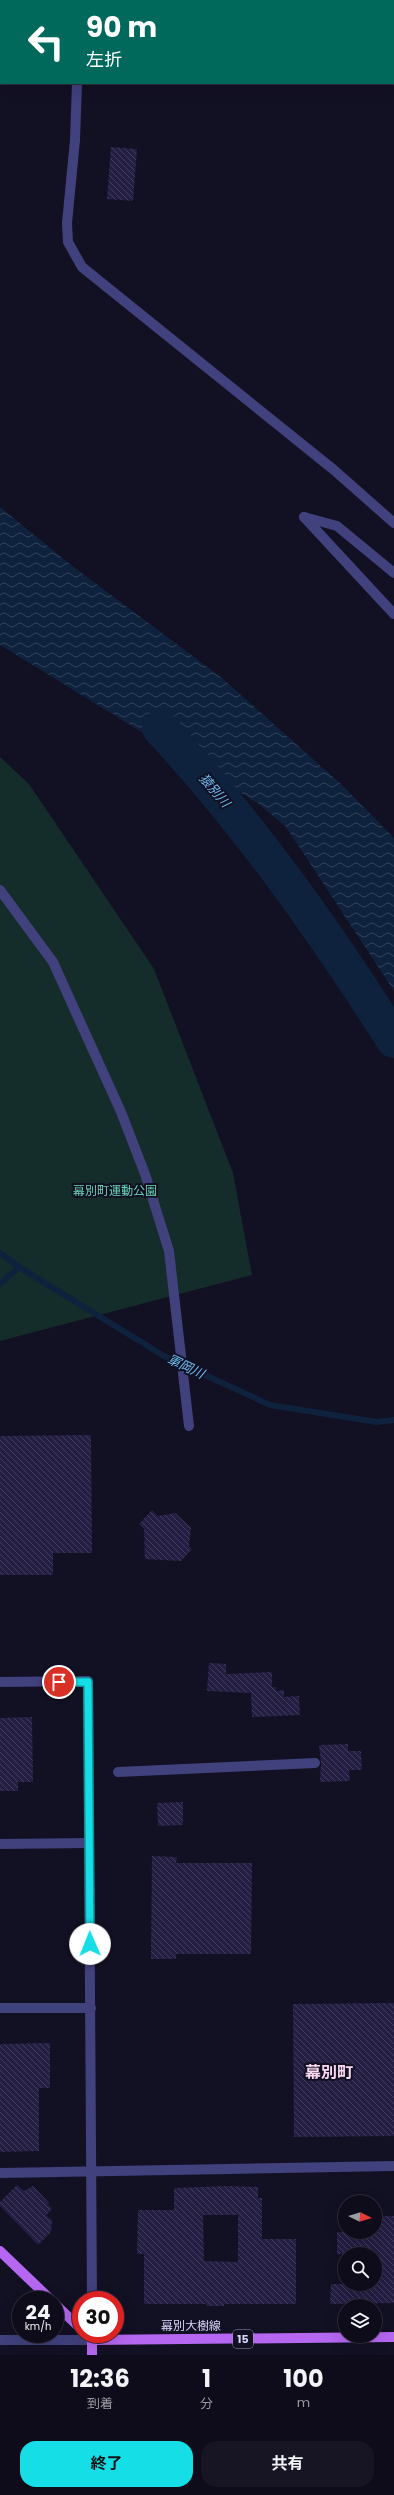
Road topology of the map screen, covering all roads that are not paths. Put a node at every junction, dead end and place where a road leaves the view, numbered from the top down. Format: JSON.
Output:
{"nodes":[{"id":1,"x":77,"y":84,"type":"edge"},
{"id":2,"x":394,"y":523,"type":"edge"},
{"id":3,"x":394,"y":573,"type":"edge"},
{"id":4,"x":394,"y":614,"type":"edge"},
{"id":5,"x":0,"y":890,"type":"edge"},
{"id":6,"x":189,"y":1426,"type":"dead end"},
{"id":7,"x":0,"y":1682,"type":"edge"},
{"id":8,"x":315,"y":1763,"type":"dead end"},
{"id":9,"x":118,"y":1772,"type":"dead end"},
{"id":10,"x":89,"y":1843,"type":"junction"},
{"id":11,"x":0,"y":1844,"type":"edge"},
{"id":12,"x":0,"y":2008,"type":"edge"},
{"id":13,"x":91,"y":2008,"type":"junction"},
{"id":14,"x":394,"y":2166,"type":"edge"},
{"id":15,"x":92,"y":2170,"type":"junction"},
{"id":16,"x":0,"y":2173,"type":"edge"},
{"id":17,"x":0,"y":2251,"type":"edge"},
{"id":18,"x":42,"y":2291,"type":"edge"},
{"id":19,"x":92,"y":2291,"type":"edge"},
{"id":20,"x":64,"y":2313,"type":"edge"},
{"id":21,"x":72,"y":2320,"type":"edge"},
{"id":22,"x":124,"y":2336,"type":"edge"},
{"id":23,"x":72,"y":2337,"type":"edge"},
{"id":24,"x":394,"y":2338,"type":"edge"},
{"id":25,"x":0,"y":2340,"type":"edge"},
{"id":26,"x":91,"y":2343,"type":"edge"},
{"id":27,"x":92,"y":2355,"type":"edge"}],
"edges":[{"from":1,"to":2,"type":"street"},
{"from":3,"to":4,"type":"street"},
{"from":5,"to":6,"type":"street"},
{"from":7,"to":10,"type":"street"},
{"from":8,"to":9,"type":"street"},
{"from":10,"to":11,"type":"street"},
{"from":10,"to":13,"type":"street"},
{"from":12,"to":13,"type":"street"},
{"from":13,"to":15,"type":"street"},
{"from":14,"to":15,"type":"street"},
{"from":15,"to":16,"type":"street"},
{"from":15,"to":19,"type":"street"},
{"from":17,"to":18,"type":"main road"},
{"from":20,"to":21,"type":"main road"},
{"from":22,"to":24,"type":"main road","name":"幕別大樹線","number":"15"},
{"from":23,"to":25,"type":"street"},
{"from":26,"to":27,"type":"main road"}]}
